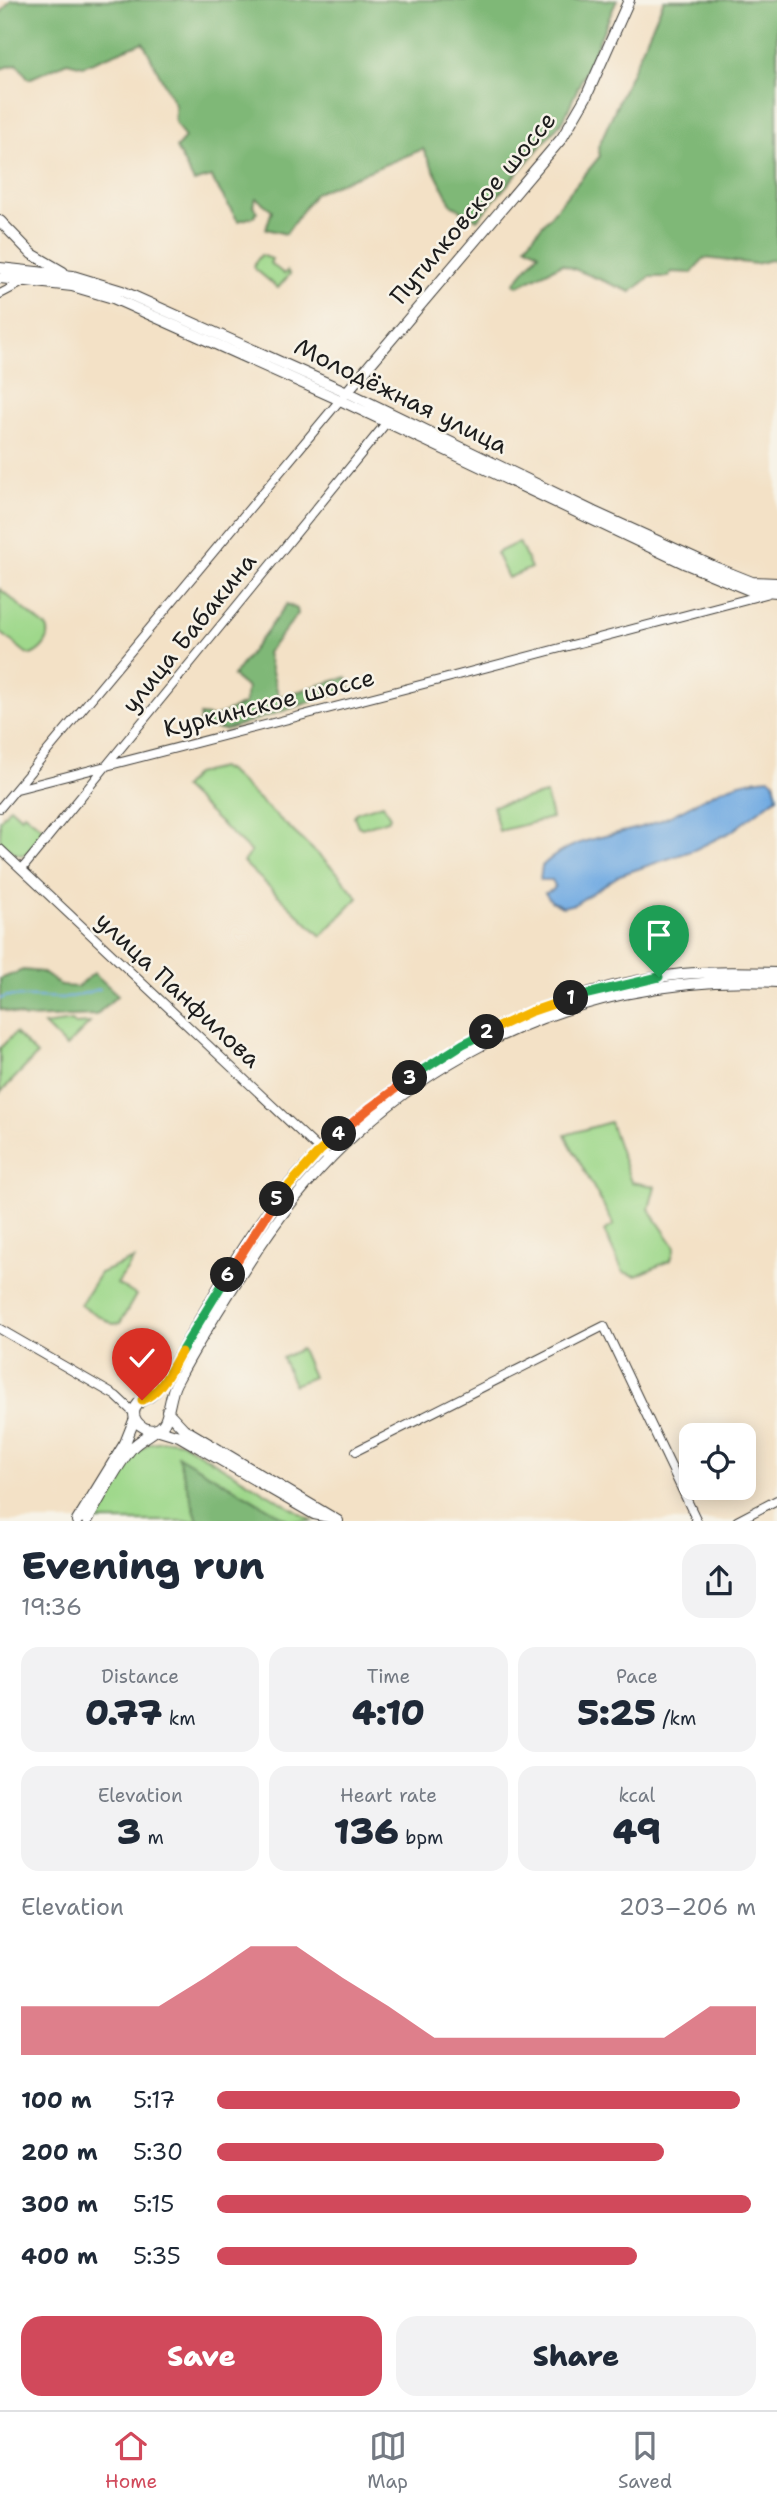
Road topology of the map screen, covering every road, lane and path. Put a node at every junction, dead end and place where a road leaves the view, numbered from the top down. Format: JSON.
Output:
{"nodes":[{"id":1,"x":629,"y":0,"type":"edge"},
{"id":2,"x":0,"y":221,"type":"edge"},
{"id":3,"x":0,"y":268,"type":"edge"},
{"id":4,"x":73,"y":276,"type":"junction"},
{"id":5,"x":0,"y":278,"type":"edge"},
{"id":6,"x":28,"y":280,"type":"junction"},
{"id":7,"x":0,"y":294,"type":"edge"},
{"id":8,"x":343,"y":396,"type":"junction"},
{"id":9,"x":387,"y":422,"type":"junction"},
{"id":10,"x":730,"y":583,"type":"junction"},
{"id":11,"x":777,"y":583,"type":"edge"},
{"id":12,"x":774,"y":592,"type":"edge"},
{"id":13,"x":725,"y":603,"type":"junction"},
{"id":14,"x":127,"y":739,"type":"junction"},
{"id":15,"x":128,"y":758,"type":"junction"},
{"id":16,"x":107,"y":764,"type":"junction"},
{"id":17,"x":15,"y":789,"type":"junction"},
{"id":18,"x":0,"y":808,"type":"edge"},
{"id":19,"x":0,"y":849,"type":"edge"},
{"id":20,"x":22,"y":869,"type":"junction"},
{"id":21,"x":777,"y":973,"type":"edge"},
{"id":22,"x":777,"y":982,"type":"edge"},
{"id":23,"x":320,"y":1151,"type":"junction"},
{"id":24,"x":329,"y":1159,"type":"junction"},
{"id":25,"x":0,"y":1329,"type":"edge"},
{"id":26,"x":116,"y":1396,"type":"junction"},
{"id":27,"x":146,"y":1399,"type":"junction"},
{"id":28,"x":167,"y":1410,"type":"junction"},
{"id":29,"x":135,"y":1416,"type":"junction"},
{"id":30,"x":155,"y":1429,"type":"junction"},
{"id":31,"x":356,"y":1451,"type":"dead end"},
{"id":32,"x":777,"y":1500,"type":"edge"},
{"id":33,"x":334,"y":1519,"type":"edge"},
{"id":34,"x":77,"y":1521,"type":"edge"},
{"id":35,"x":87,"y":1521,"type":"edge"},
{"id":36,"x":697,"y":1521,"type":"edge"},
{"id":37,"x":737,"y":1521,"type":"edge"}],
"edges":[{"from":1,"to":8,"type":"main road","name":"Путилковское шоссе"},
{"from":2,"to":4,"type":"main road"},
{"from":3,"to":4,"type":"main road","name":"Молодёжная улица"},
{"from":4,"to":8,"type":"main road","name":"Молодёжная улица"},
{"from":5,"to":6,"type":"main road","name":"Молодёжная улица"},
{"from":6,"to":7,"type":"street"},
{"from":6,"to":8,"type":"main road","name":"Молодёжная улица"},
{"from":8,"to":9,"type":"main road","name":"Молодёжная улица"},
{"from":8,"to":11,"type":"main road","name":"Молодёжная улица"},
{"from":8,"to":17,"type":"street","name":"улица Бабакина"},
{"from":9,"to":10,"type":"main road","name":"Молодёжная улица"},
{"from":9,"to":14,"type":"street","name":"улица Бабакина"},
{"from":10,"to":12,"type":"main road","name":"Молодёжная улица"},
{"from":10,"to":13,"type":"street"},
{"from":12,"to":13,"type":"street","name":"Куркинское шоссе"},
{"from":13,"to":15,"type":"street","name":"Куркинское шоссе"},
{"from":14,"to":15,"type":"street"},
{"from":14,"to":16,"type":"street","name":"улица Бабакина"},
{"from":15,"to":16,"type":"street","name":"Куркинское шоссе"},
{"from":16,"to":17,"type":"street","name":"Куркинское шоссе"},
{"from":16,"to":20,"type":"street","name":"улица Бабакина"},
{"from":17,"to":18,"type":"street","name":"улица Бабакина"},
{"from":19,"to":20,"type":"street","name":"улица Панфилова"},
{"from":20,"to":23,"type":"street","name":"улица Панфилова"},
{"from":21,"to":23,"type":"main road"},
{"from":22,"to":24,"type":"main road"},
{"from":23,"to":24,"type":"street","name":"улица Панфилова"},
{"from":23,"to":27,"type":"main road"},
{"from":24,"to":28,"type":"main road"},
{"from":25,"to":26,"type":"street"},
{"from":26,"to":27,"type":"street"},
{"from":26,"to":29,"type":"street"},
{"from":27,"to":28,"type":"main road"},
{"from":27,"to":29,"type":"main road"},
{"from":28,"to":30,"type":"main road"},
{"from":28,"to":33,"type":"main road"},
{"from":29,"to":30,"type":"main road"},
{"from":29,"to":34,"type":"main road"},
{"from":30,"to":33,"type":"main road"},
{"from":30,"to":35,"type":"main road"},
{"from":31,"to":36,"type":"street"},
{"from":32,"to":37,"type":"street"}]}
